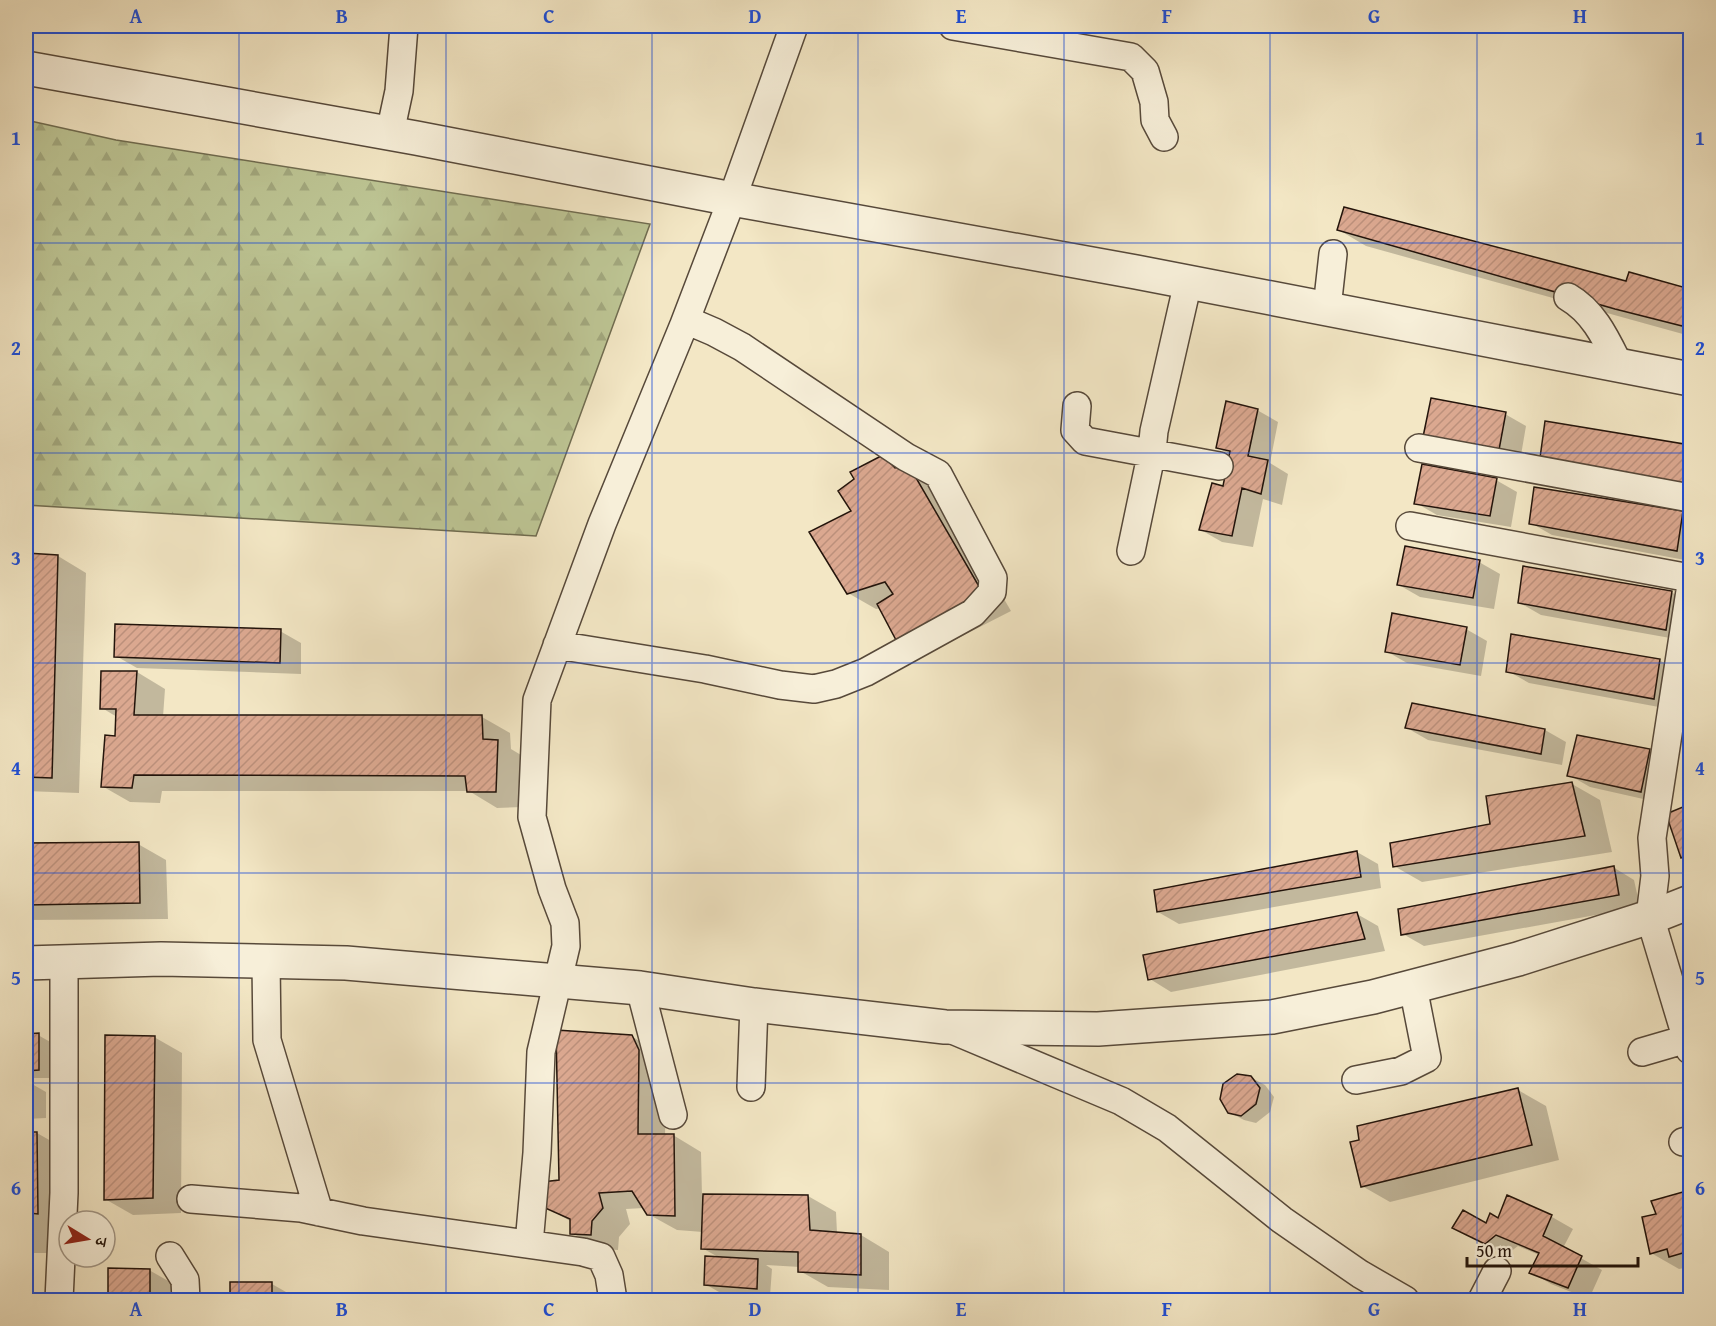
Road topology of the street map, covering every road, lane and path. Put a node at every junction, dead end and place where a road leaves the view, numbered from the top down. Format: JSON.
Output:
{"nodes":[{"id":1,"x":404,"y":26,"type":"edge"},
{"id":2,"x":794,"y":26,"type":"edge"},
{"id":3,"x":953,"y":26,"type":"edge"},
{"id":4,"x":26,"y":68,"type":"edge"},
{"id":5,"x":390,"y":134,"type":"junction"},
{"id":6,"x":1164,"y":137,"type":"dead end"},
{"id":7,"x":732,"y":199,"type":"junction"},
{"id":8,"x":1333,"y":254,"type":"dead end"},
{"id":9,"x":1188,"y":282,"type":"junction"},
{"id":10,"x":1568,"y":297,"type":"dead end"},
{"id":11,"x":1328,"y":308,"type":"junction"},
{"id":12,"x":686,"y":320,"type":"junction"},
{"id":13,"x":1619,"y":365,"type":"junction"},
{"id":14,"x":1690,"y":379,"type":"edge"},
{"id":15,"x":1077,"y":406,"type":"dead end"},
{"id":16,"x":1419,"y":448,"type":"dead end"},
{"id":17,"x":1152,"y":454,"type":"junction"},
{"id":18,"x":1219,"y":466,"type":"dead end"},
{"id":19,"x":1690,"y":498,"type":"edge"},
{"id":20,"x":1410,"y":526,"type":"dead end"},
{"id":21,"x":1131,"y":551,"type":"dead end"},
{"id":22,"x":1690,"y":578,"type":"edge"},
{"id":23,"x":1690,"y":591,"type":"edge"},
{"id":24,"x":557,"y":645,"type":"junction"},
{"id":25,"x":1690,"y":902,"type":"edge"},
{"id":26,"x":1650,"y":917,"type":"junction"},
{"id":27,"x":266,"y":961,"type":"junction"},
{"id":28,"x":26,"y":963,"type":"edge"},
{"id":29,"x":64,"y":963,"type":"junction"},
{"id":30,"x":559,"y":981,"type":"junction"},
{"id":31,"x":1413,"y":987,"type":"junction"},
{"id":32,"x":640,"y":988,"type":"junction"},
{"id":33,"x":754,"y":1005,"type":"junction"},
{"id":34,"x":945,"y":1027,"type":"junction"},
{"id":35,"x":1689,"y":1042,"type":"edge"},
{"id":36,"x":1641,"y":1052,"type":"dead end"},
{"id":37,"x":1356,"y":1080,"type":"dead end"},
{"id":38,"x":751,"y":1087,"type":"dead end"},
{"id":39,"x":673,"y":1115,"type":"dead end"},
{"id":40,"x":191,"y":1199,"type":"dead end"},
{"id":41,"x":320,"y":1212,"type":"junction"},
{"id":42,"x":529,"y":1244,"type":"junction"},
{"id":43,"x":170,"y":1256,"type":"dead end"},
{"id":44,"x":1497,"y":1271,"type":"dead end"},
{"id":45,"x":59,"y":1300,"type":"edge"},
{"id":46,"x":186,"y":1300,"type":"edge"},
{"id":47,"x":613,"y":1300,"type":"edge"},
{"id":48,"x":1405,"y":1300,"type":"edge"},
{"id":49,"x":1482,"y":1300,"type":"edge"}],
"edges":[{"from":1,"to":5,"type":"street"},
{"from":2,"to":7,"type":"street"},
{"from":3,"to":6,"type":"street"},
{"from":4,"to":5,"type":"street"},
{"from":5,"to":7,"type":"street"},
{"from":7,"to":9,"type":"street"},
{"from":7,"to":12,"type":"street"},
{"from":8,"to":11,"type":"street"},
{"from":9,"to":11,"type":"street"},
{"from":9,"to":17,"type":"street"},
{"from":10,"to":13,"type":"street"},
{"from":11,"to":13,"type":"street"},
{"from":12,"to":24,"type":"street"},
{"from":12,"to":24,"type":"street"},
{"from":13,"to":14,"type":"street"},
{"from":15,"to":17,"type":"street"},
{"from":16,"to":19,"type":"street"},
{"from":17,"to":18,"type":"street"},
{"from":17,"to":21,"type":"street"},
{"from":20,"to":22,"type":"street"},
{"from":23,"to":26,"type":"street"},
{"from":24,"to":30,"type":"street"},
{"from":25,"to":26,"type":"street"},
{"from":26,"to":31,"type":"street"},
{"from":26,"to":35,"type":"street"},
{"from":27,"to":29,"type":"street"},
{"from":27,"to":30,"type":"street"},
{"from":27,"to":41,"type":"street"},
{"from":28,"to":29,"type":"street"},
{"from":29,"to":45,"type":"street"},
{"from":30,"to":32,"type":"street"},
{"from":30,"to":42,"type":"street"},
{"from":31,"to":34,"type":"street"},
{"from":31,"to":37,"type":"street"},
{"from":32,"to":33,"type":"street"},
{"from":32,"to":39,"type":"street"},
{"from":33,"to":34,"type":"street"},
{"from":33,"to":38,"type":"street"},
{"from":34,"to":48,"type":"street"},
{"from":35,"to":36,"type":"street"},
{"from":40,"to":41,"type":"street"},
{"from":41,"to":42,"type":"street"},
{"from":42,"to":47,"type":"street"},
{"from":43,"to":46,"type":"street"},
{"from":44,"to":49,"type":"street"}]}
